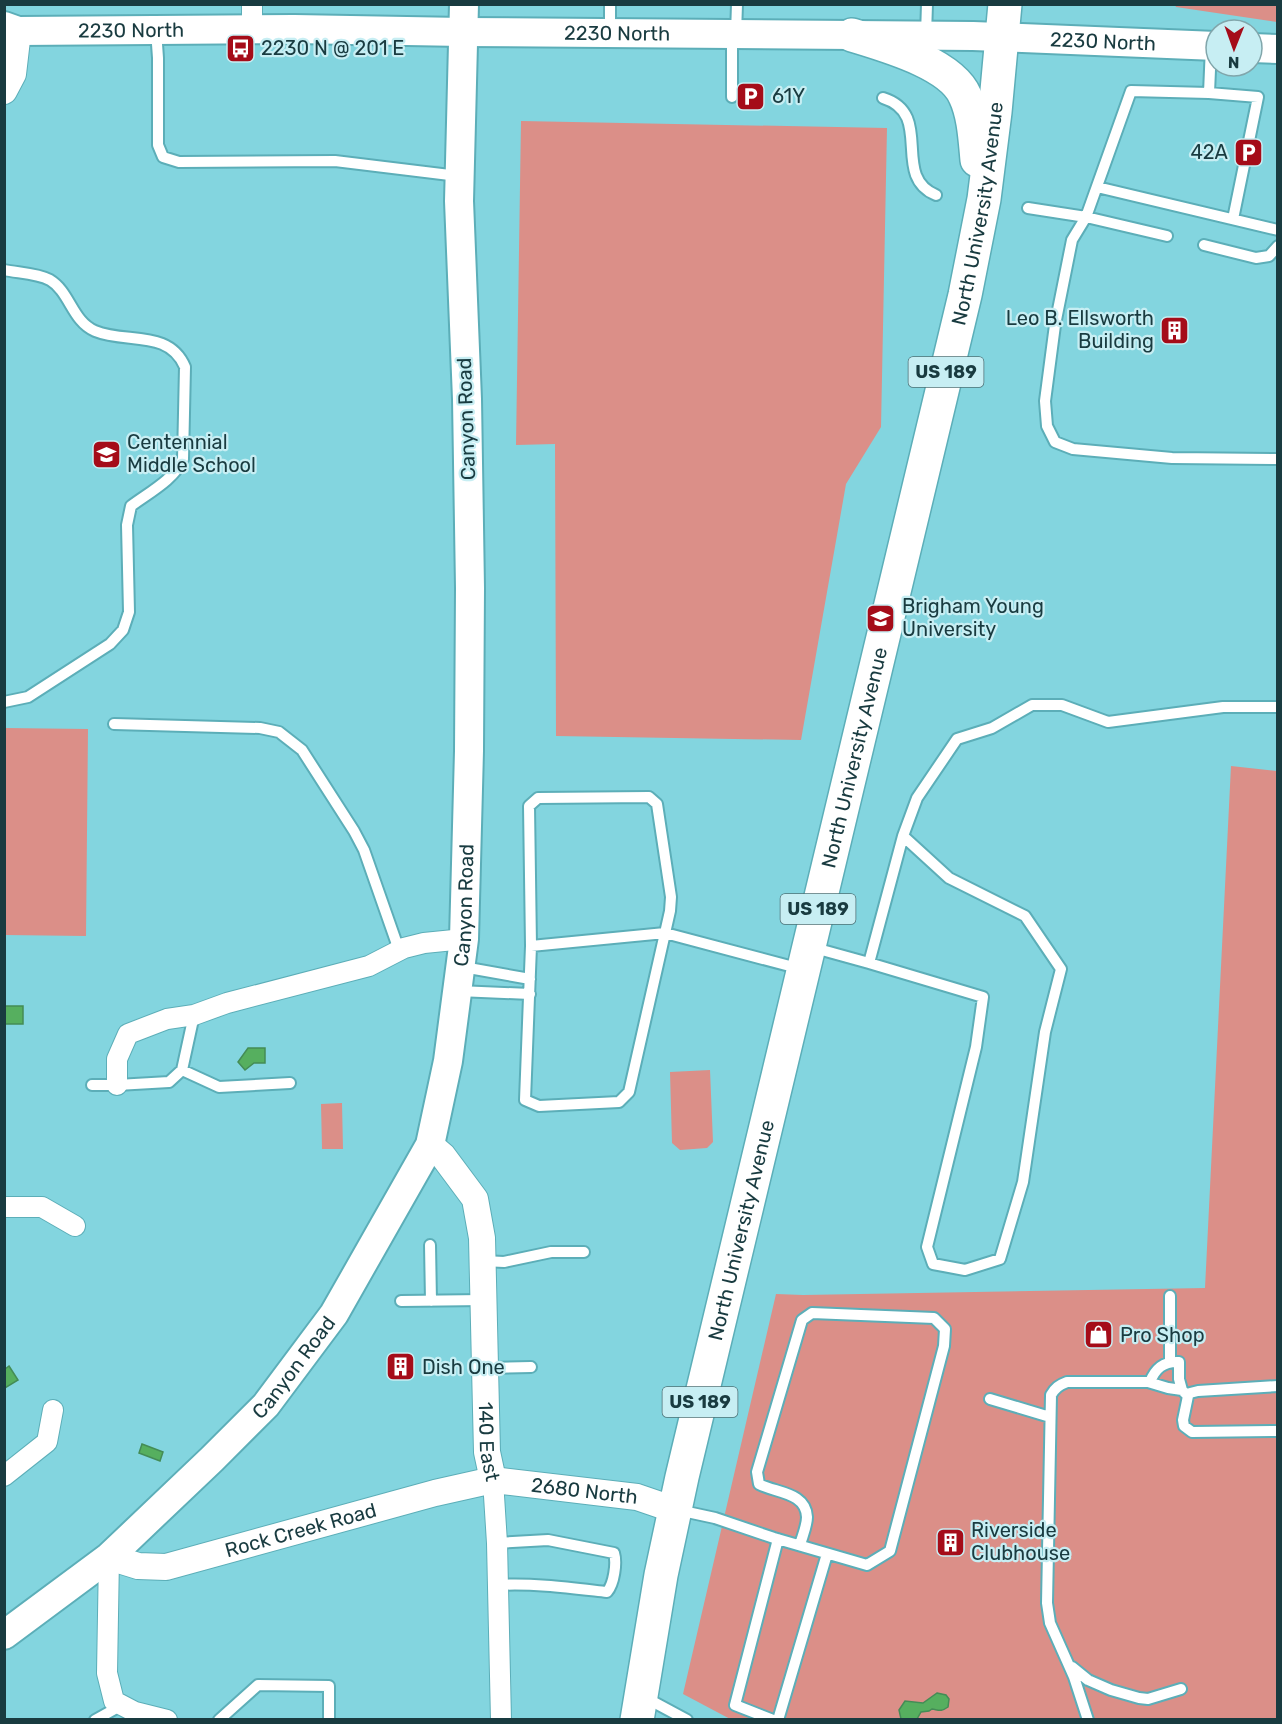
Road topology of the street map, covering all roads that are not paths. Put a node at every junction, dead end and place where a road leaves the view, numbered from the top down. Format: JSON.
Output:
{"nodes":[{"id":1,"x":610,"y":4,"type":"edge"},
{"id":2,"x":737,"y":4,"type":"edge"},
{"id":3,"x":927,"y":4,"type":"edge"},
{"id":4,"x":1005,"y":4,"type":"edge"},
{"id":5,"x":252,"y":17,"type":"edge"},
{"id":6,"x":464,"y":18,"type":"edge"},
{"id":7,"x":11,"y":28,"type":"edge"},
{"id":8,"x":156,"y":30,"type":"junction"},
{"id":9,"x":610,"y":33,"type":"junction"},
{"id":10,"x":734,"y":34,"type":"junction"},
{"id":11,"x":852,"y":35,"type":"junction"},
{"id":12,"x":926,"y":36,"type":"junction"},
{"id":13,"x":1002,"y":37,"type":"junction"},
{"id":14,"x":1204,"y":46,"type":"edge"},
{"id":15,"x":1210,"y":78,"type":"edge"},
{"id":16,"x":4,"y":91,"type":"edge"},
{"id":17,"x":1209,"y":93,"type":"junction"},
{"id":18,"x":732,"y":97,"type":"dead end"},
{"id":19,"x":883,"y":98,"type":"dead end"},
{"id":20,"x":460,"y":177,"type":"junction"},
{"id":21,"x":1097,"y":186,"type":"junction"},
{"id":22,"x":936,"y":195,"type":"dead end"},
{"id":23,"x":1028,"y":207,"type":"dead end"},
{"id":24,"x":1086,"y":217,"type":"junction"},
{"id":25,"x":980,"y":219,"type":"junction"},
{"id":26,"x":1233,"y":219,"type":"junction"},
{"id":27,"x":1278,"y":230,"type":"edge"},
{"id":28,"x":1167,"y":236,"type":"dead end"},
{"id":29,"x":1204,"y":245,"type":"dead end"},
{"id":30,"x":1278,"y":246,"type":"edge"},
{"id":31,"x":4,"y":270,"type":"edge"},
{"id":32,"x":1278,"y":459,"type":"edge"},
{"id":33,"x":4,"y":702,"type":"edge"},
{"id":34,"x":1278,"y":707,"type":"edge"},
{"id":35,"x":114,"y":724,"type":"dead end"},
{"id":36,"x":903,"y":836,"type":"junction"},
{"id":37,"x":665,"y":933,"type":"junction"},
{"id":38,"x":531,"y":946,"type":"junction"},
{"id":39,"x":399,"y":950,"type":"junction"},
{"id":40,"x":807,"y":958,"type":"junction"},
{"id":41,"x":869,"y":963,"type":"junction"},
{"id":42,"x":461,"y":965,"type":"junction"},
{"id":43,"x":530,"y":979,"type":"junction"},
{"id":44,"x":530,"y":994,"type":"junction"},
{"id":45,"x":194,"y":1015,"type":"junction"},
{"id":46,"x":183,"y":1070,"type":"junction"},
{"id":47,"x":290,"y":1083,"type":"dead end"},
{"id":48,"x":93,"y":1085,"type":"dead end"},
{"id":49,"x":117,"y":1085,"type":"junction"},
{"id":50,"x":430,"y":1145,"type":"junction"},
{"id":51,"x":4,"y":1207,"type":"edge"},
{"id":52,"x":75,"y":1226,"type":"dead end"},
{"id":53,"x":430,"y":1245,"type":"dead end"},
{"id":54,"x":584,"y":1252,"type":"dead end"},
{"id":55,"x":483,"y":1261,"type":"junction"},
{"id":56,"x":1170,"y":1296,"type":"dead end"},
{"id":57,"x":484,"y":1300,"type":"junction"},
{"id":58,"x":401,"y":1301,"type":"dead end"},
{"id":59,"x":432,"y":1301,"type":"junction"},
{"id":60,"x":1170,"y":1362,"type":"junction"},
{"id":61,"x":531,"y":1367,"type":"dead end"},
{"id":62,"x":486,"y":1368,"type":"junction"},
{"id":63,"x":1150,"y":1382,"type":"junction"},
{"id":64,"x":1278,"y":1386,"type":"edge"},
{"id":65,"x":1185,"y":1393,"type":"junction"},
{"id":66,"x":990,"y":1399,"type":"dead end"},
{"id":67,"x":53,"y":1410,"type":"dead end"},
{"id":68,"x":1050,"y":1417,"type":"junction"},
{"id":69,"x":1278,"y":1431,"type":"edge"},
{"id":70,"x":4,"y":1476,"type":"edge"},
{"id":71,"x":493,"y":1480,"type":"junction"},
{"id":72,"x":675,"y":1510,"type":"junction"},
{"id":73,"x":778,"y":1539,"type":"junction"},
{"id":74,"x":497,"y":1543,"type":"junction"},
{"id":75,"x":800,"y":1545,"type":"junction"},
{"id":76,"x":827,"y":1554,"type":"junction"},
{"id":77,"x":108,"y":1557,"type":"junction"},
{"id":78,"x":498,"y":1585,"type":"junction"},
{"id":79,"x":4,"y":1635,"type":"edge"},
{"id":80,"x":1069,"y":1665,"type":"junction"},
{"id":81,"x":1181,"y":1689,"type":"dead end"},
{"id":82,"x":122,"y":1705,"type":"junction"},
{"id":83,"x":638,"y":1707,"type":"edge"},
{"id":84,"x":95,"y":1719,"type":"edge"},
{"id":85,"x":167,"y":1719,"type":"edge"},
{"id":86,"x":219,"y":1719,"type":"edge"},
{"id":87,"x":329,"y":1719,"type":"edge"},
{"id":88,"x":501,"y":1719,"type":"edge"},
{"id":89,"x":687,"y":1719,"type":"edge"},
{"id":90,"x":776,"y":1719,"type":"edge"},
{"id":91,"x":1088,"y":1719,"type":"edge"}],
"edges":[{"from":1,"to":9,"type":"lane"},
{"from":2,"to":10,"type":"lane"},
{"from":3,"to":12,"type":"lane"},
{"from":4,"to":13,"type":"highway","name":"North University Avenue","number":"US 189"},
{"from":5,"to":6,"type":"main road","name":"2230 North"},
{"from":5,"to":8,"type":"main road","name":"2230 North"},
{"from":6,"to":9,"type":"main road","name":"2230 North"},
{"from":6,"to":20,"type":"main road","name":"Canyon Road"},
{"from":7,"to":8,"type":"main road","name":"2230 North"},
{"from":7,"to":16,"type":"street"},
{"from":8,"to":20,"type":"lane"},
{"from":9,"to":10,"type":"main road","name":"2230 North"},
{"from":10,"to":11,"type":"main road","name":"2230 North"},
{"from":10,"to":18,"type":"lane"},
{"from":11,"to":12,"type":"main road","name":"2230 North"},
{"from":11,"to":25,"type":"highway"},
{"from":12,"to":13,"type":"main road","name":"2230 North"},
{"from":13,"to":14,"type":"main road","name":"2230 North"},
{"from":13,"to":25,"type":"highway","name":"North University Avenue","number":"US 189"},
{"from":15,"to":17,"type":"lane"},
{"from":17,"to":21,"type":"lane"},
{"from":17,"to":26,"type":"lane"},
{"from":19,"to":22,"type":"lane"},
{"from":20,"to":42,"type":"main road","name":"Canyon Road"},
{"from":21,"to":24,"type":"lane"},
{"from":21,"to":26,"type":"lane"},
{"from":23,"to":24,"type":"lane"},
{"from":24,"to":28,"type":"lane"},
{"from":24,"to":32,"type":"lane"},
{"from":25,"to":40,"type":"highway","name":"North University Avenue","number":"US 189"},
{"from":26,"to":27,"type":"lane"},
{"from":29,"to":30,"type":"lane"},
{"from":31,"to":33,"type":"lane"},
{"from":34,"to":36,"type":"lane"},
{"from":35,"to":39,"type":"lane"},
{"from":36,"to":41,"type":"lane"},
{"from":36,"to":41,"type":"lane"},
{"from":37,"to":38,"type":"lane"},
{"from":37,"to":38,"type":"lane"},
{"from":37,"to":40,"type":"lane"},
{"from":37,"to":44,"type":"lane"},
{"from":38,"to":43,"type":"lane"},
{"from":39,"to":42,"type":"street"},
{"from":39,"to":45,"type":"street"},
{"from":40,"to":41,"type":"lane"},
{"from":40,"to":72,"type":"highway","name":"North University Avenue","number":"US 189"},
{"from":42,"to":43,"type":"lane"},
{"from":42,"to":44,"type":"lane"},
{"from":42,"to":50,"type":"main road","name":"Canyon Road"},
{"from":43,"to":44,"type":"lane"},
{"from":45,"to":46,"type":"lane"},
{"from":45,"to":49,"type":"street"},
{"from":46,"to":47,"type":"lane"},
{"from":46,"to":49,"type":"lane"},
{"from":48,"to":49,"type":"lane"},
{"from":50,"to":55,"type":"street","name":"140 East"},
{"from":50,"to":77,"type":"main road","name":"Canyon Road"},
{"from":51,"to":52,"type":"street"},
{"from":53,"to":59,"type":"lane"},
{"from":54,"to":55,"type":"lane"},
{"from":55,"to":57,"type":"street","name":"140 East"},
{"from":56,"to":60,"type":"lane"},
{"from":57,"to":59,"type":"lane"},
{"from":57,"to":62,"type":"street","name":"140 East"},
{"from":58,"to":59,"type":"lane"},
{"from":60,"to":63,"type":"lane"},
{"from":60,"to":65,"type":"lane"},
{"from":61,"to":62,"type":"lane"},
{"from":62,"to":71,"type":"street","name":"140 East"},
{"from":63,"to":65,"type":"lane"},
{"from":63,"to":68,"type":"lane"},
{"from":64,"to":65,"type":"lane"},
{"from":65,"to":69,"type":"lane"},
{"from":66,"to":68,"type":"lane"},
{"from":67,"to":70,"type":"street"},
{"from":68,"to":80,"type":"lane"},
{"from":71,"to":72,"type":"street","name":"2680 North"},
{"from":71,"to":74,"type":"street","name":"140 East"},
{"from":71,"to":77,"type":"street","name":"Rock Creek Road"},
{"from":72,"to":73,"type":"lane"},
{"from":72,"to":83,"type":"highway","name":"North University Avenue","number":"US 189"},
{"from":73,"to":75,"type":"lane"},
{"from":73,"to":90,"type":"lane"},
{"from":74,"to":78,"type":"street","name":"140 East"},
{"from":74,"to":78,"type":"lane"},
{"from":75,"to":76,"type":"lane"},
{"from":75,"to":76,"type":"lane"},
{"from":76,"to":90,"type":"lane"},
{"from":77,"to":79,"type":"main road","name":"Canyon Road"},
{"from":77,"to":82,"type":"street"},
{"from":78,"to":88,"type":"street","name":"140 East"},
{"from":80,"to":81,"type":"lane"},
{"from":80,"to":91,"type":"lane"},
{"from":82,"to":84,"type":"lane"},
{"from":82,"to":85,"type":"street"},
{"from":83,"to":89,"type":"lane"},
{"from":86,"to":87,"type":"lane"}]}
